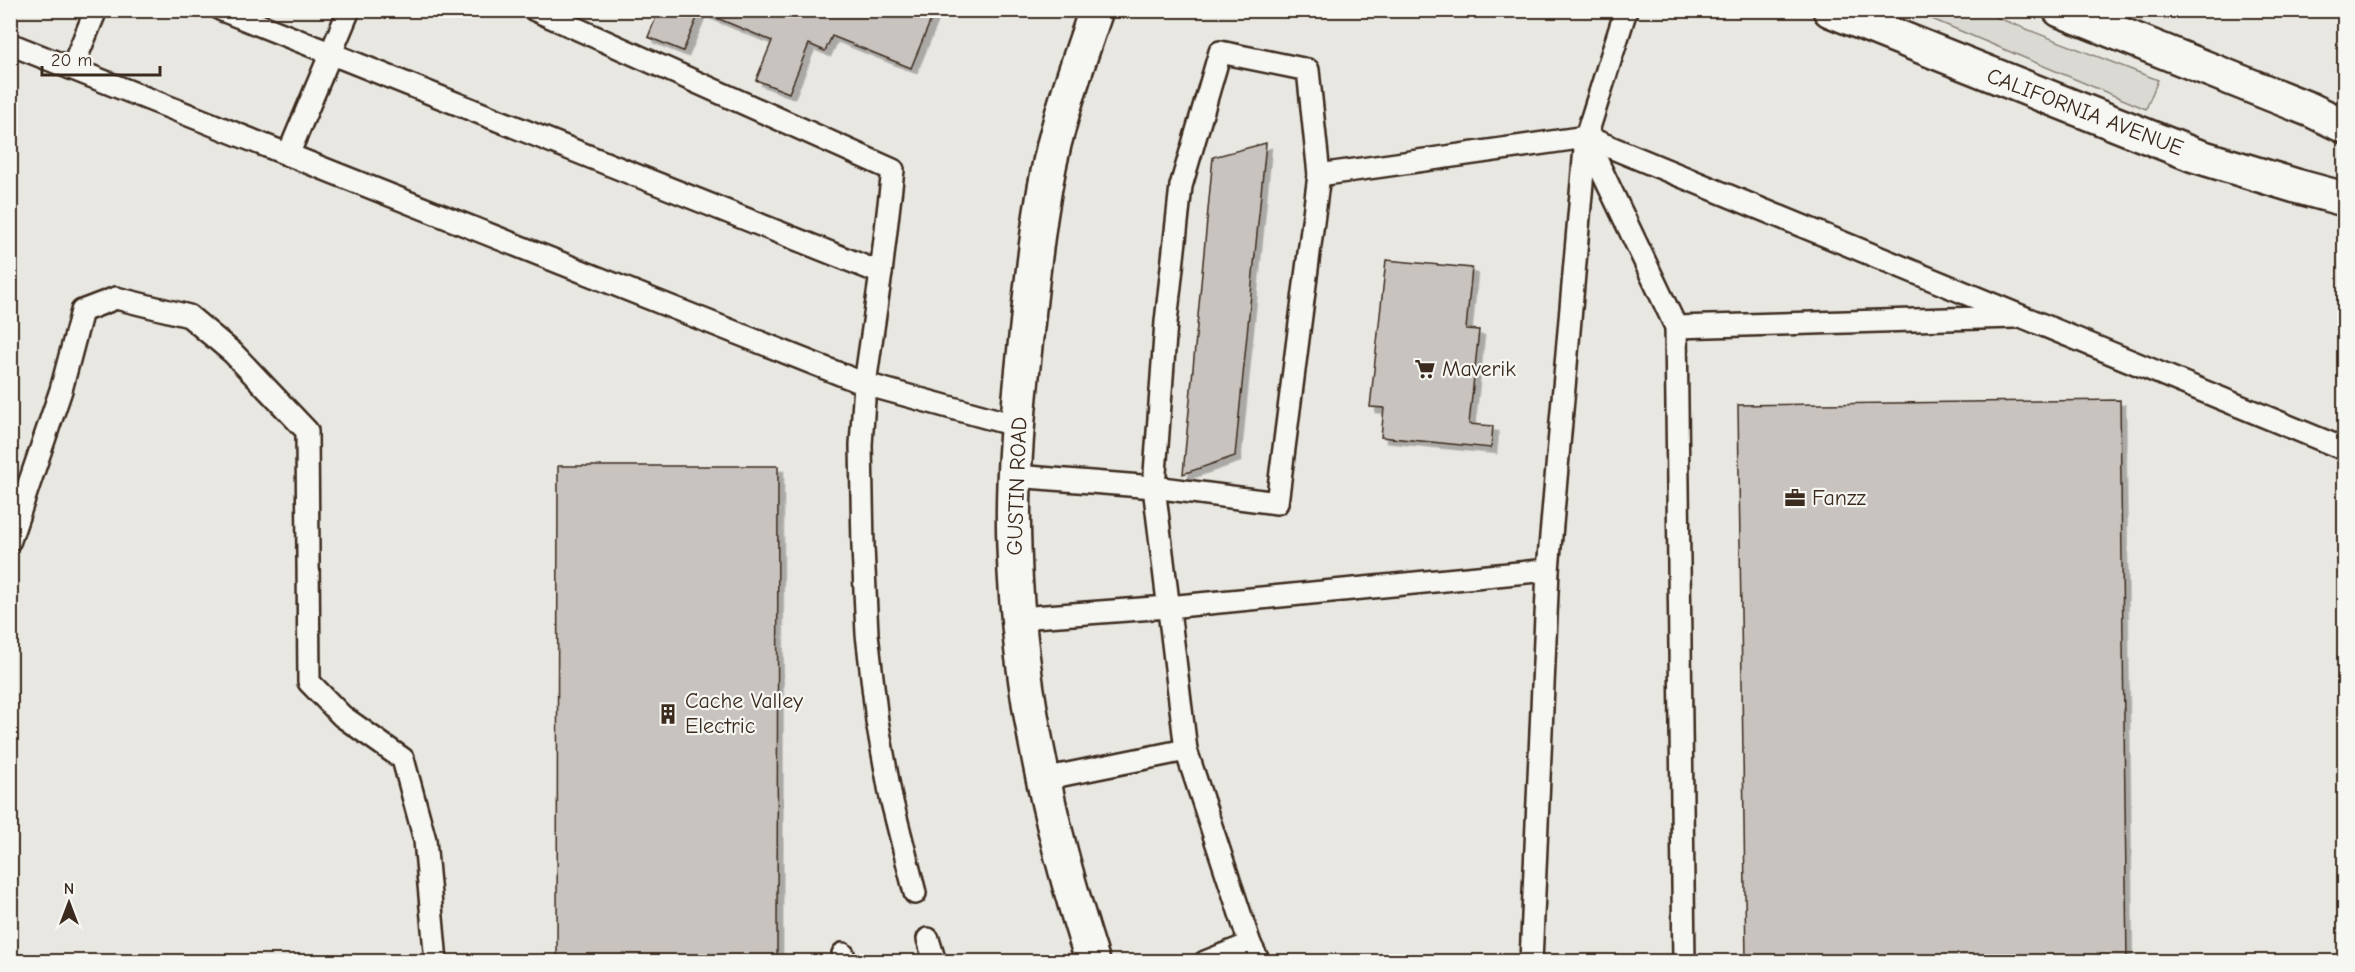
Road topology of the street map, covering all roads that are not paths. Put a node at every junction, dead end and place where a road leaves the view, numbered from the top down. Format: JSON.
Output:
{"nodes":[{"id":1,"x":96,"y":10,"type":"edge"},
{"id":2,"x":222,"y":10,"type":"edge"},
{"id":3,"x":349,"y":10,"type":"edge"},
{"id":4,"x":536,"y":10,"type":"edge"},
{"id":5,"x":1096,"y":10,"type":"edge"},
{"id":6,"x":1626,"y":10,"type":"edge"},
{"id":7,"x":1830,"y":10,"type":"edge"},
{"id":8,"x":2060,"y":10,"type":"edge"},
{"id":9,"x":10,"y":44,"type":"edge"},
{"id":10,"x":330,"y":54,"type":"junction"},
{"id":11,"x":72,"y":69,"type":"junction"},
{"id":12,"x":2344,"y":126,"type":"edge"},
{"id":13,"x":1586,"y":137,"type":"junction"},
{"id":14,"x":288,"y":155,"type":"junction"},
{"id":15,"x":1319,"y":175,"type":"junction"},
{"id":16,"x":2344,"y":199,"type":"edge"},
{"id":17,"x":881,"y":273,"type":"junction"},
{"id":18,"x":2022,"y":317,"type":"junction"},
{"id":19,"x":1676,"y":327,"type":"junction"},
{"id":20,"x":865,"y":384,"type":"junction"},
{"id":21,"x":1018,"y":426,"type":"junction"},
{"id":22,"x":2344,"y":449,"type":"edge"},
{"id":23,"x":1015,"y":476,"type":"junction"},
{"id":24,"x":1154,"y":487,"type":"junction"},
{"id":25,"x":10,"y":540,"type":"edge"},
{"id":26,"x":1548,"y":570,"type":"junction"},
{"id":27,"x":1168,"y":607,"type":"junction"},
{"id":28,"x":1018,"y":618,"type":"junction"},
{"id":29,"x":1186,"y":750,"type":"junction"},
{"id":30,"x":1043,"y":778,"type":"junction"},
{"id":31,"x":915,"y":892,"type":"dead end"},
{"id":32,"x":928,"y":939,"type":"dead end"},
{"id":33,"x":1255,"y":953,"type":"edge"},
{"id":34,"x":436,"y":962,"type":"edge"},
{"id":35,"x":935,"y":962,"type":"edge"},
{"id":36,"x":1093,"y":962,"type":"edge"},
{"id":37,"x":1205,"y":962,"type":"edge"},
{"id":38,"x":1531,"y":962,"type":"edge"},
{"id":39,"x":1684,"y":962,"type":"edge"}],
"edges":[{"from":1,"to":11,"type":"lane"},
{"from":2,"to":10,"type":"lane"},
{"from":3,"to":10,"type":"lane"},
{"from":4,"to":17,"type":"lane"},
{"from":5,"to":21,"type":"street","name":"GUSTIN ROAD"},
{"from":6,"to":13,"type":"lane"},
{"from":7,"to":16,"type":"street","name":"CALIFORNIA AVENUE"},
{"from":8,"to":12,"type":"street"},
{"from":9,"to":11,"type":"lane"},
{"from":10,"to":14,"type":"lane"},
{"from":10,"to":17,"type":"lane"},
{"from":11,"to":14,"type":"lane"},
{"from":13,"to":15,"type":"lane"},
{"from":13,"to":18,"type":"lane"},
{"from":13,"to":19,"type":"lane"},
{"from":13,"to":26,"type":"lane"},
{"from":14,"to":20,"type":"lane"},
{"from":15,"to":24,"type":"lane"},
{"from":15,"to":24,"type":"lane"},
{"from":17,"to":20,"type":"lane"},
{"from":18,"to":19,"type":"lane"},
{"from":18,"to":22,"type":"lane"},
{"from":19,"to":39,"type":"lane"},
{"from":20,"to":21,"type":"lane"},
{"from":20,"to":31,"type":"lane"},
{"from":21,"to":23,"type":"street","name":"GUSTIN ROAD"},
{"from":23,"to":24,"type":"lane"},
{"from":23,"to":28,"type":"street","name":"GUSTIN ROAD"},
{"from":24,"to":27,"type":"lane"},
{"from":25,"to":34,"type":"lane"},
{"from":26,"to":27,"type":"lane"},
{"from":26,"to":38,"type":"lane"},
{"from":27,"to":28,"type":"lane"},
{"from":27,"to":29,"type":"lane"},
{"from":28,"to":30,"type":"street","name":"GUSTIN ROAD"},
{"from":29,"to":30,"type":"lane"},
{"from":29,"to":33,"type":"lane"},
{"from":30,"to":36,"type":"street","name":"GUSTIN ROAD"},
{"from":32,"to":35,"type":"lane"},
{"from":33,"to":37,"type":"lane"}]}
